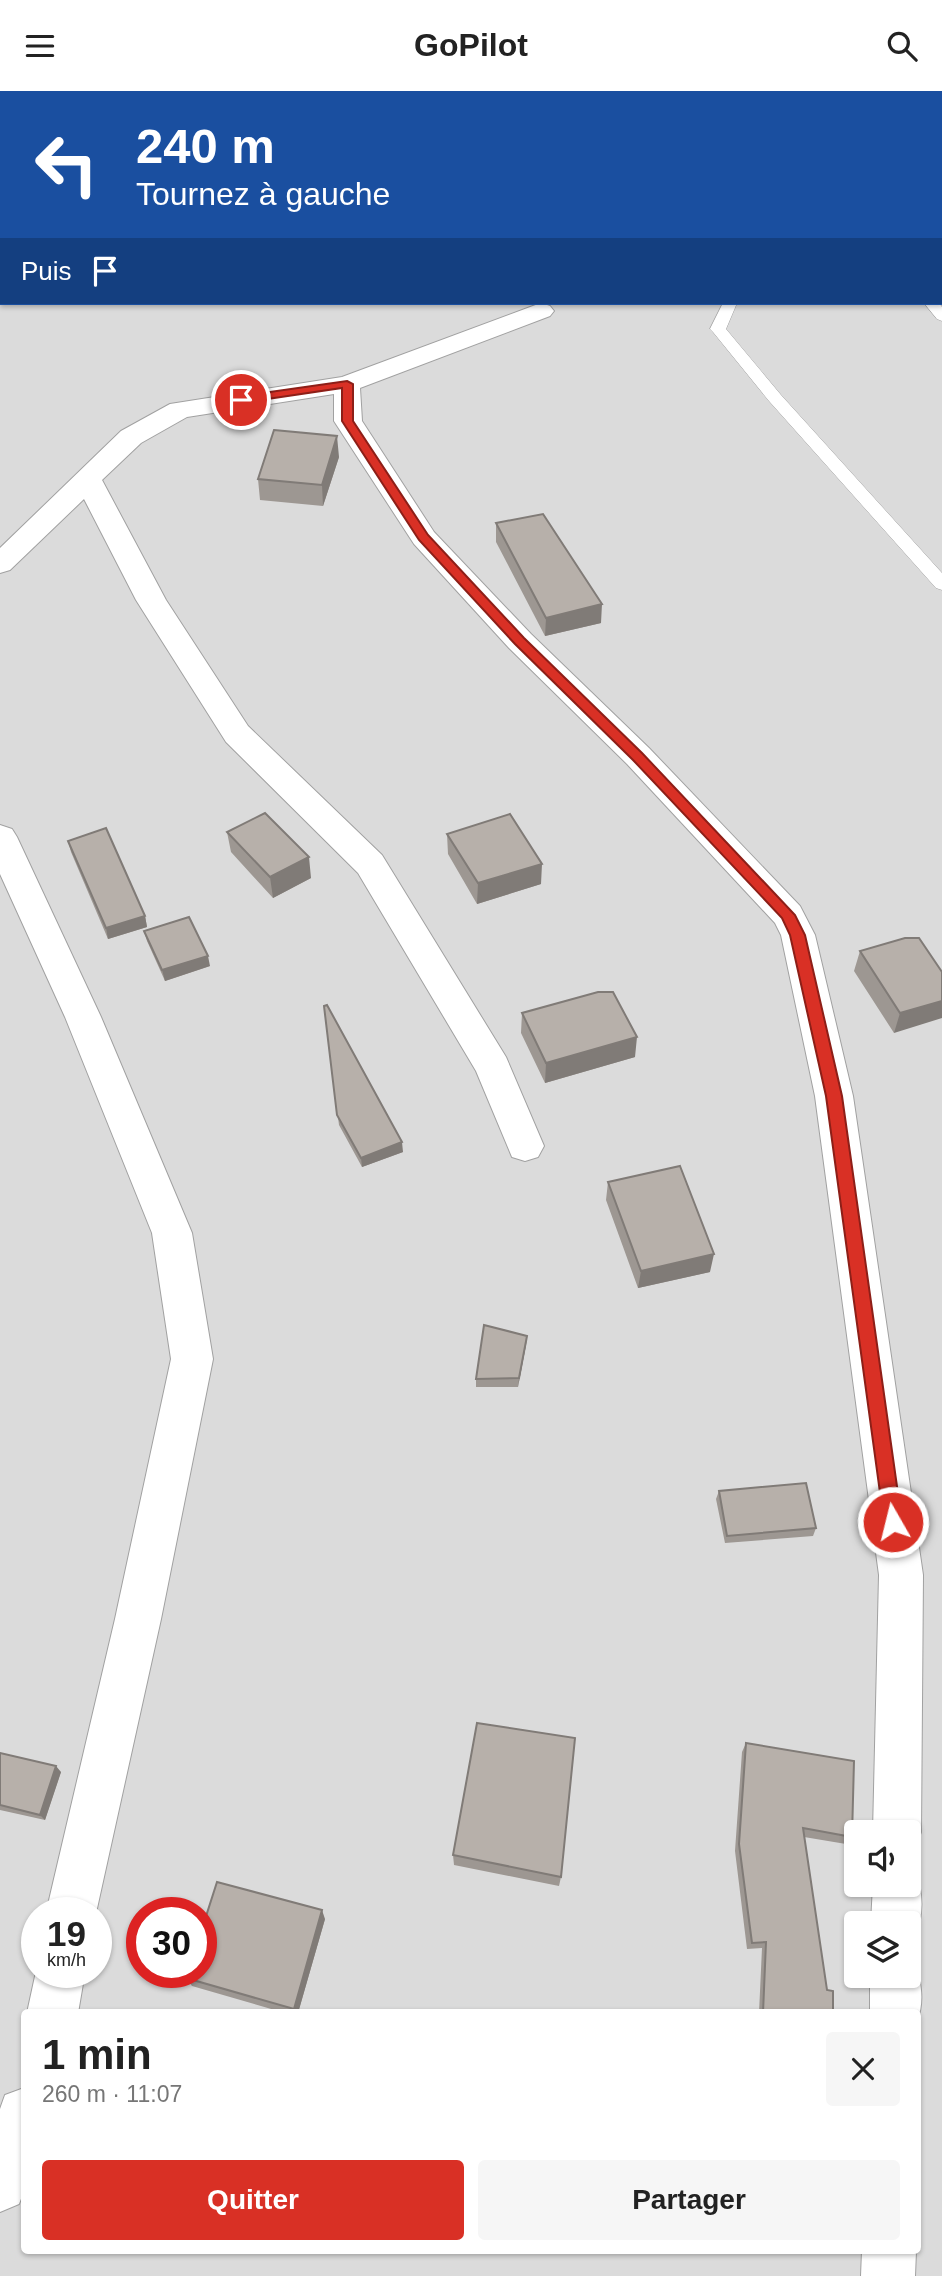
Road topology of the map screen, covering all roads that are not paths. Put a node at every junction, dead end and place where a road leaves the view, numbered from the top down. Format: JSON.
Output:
{"nodes":[{"id":1,"x":729,"y":305,"type":"edge"},
{"id":2,"x":541,"y":311,"type":"dead end"},
{"id":3,"x":347,"y":384,"type":"junction"},
{"id":4,"x":88,"y":480,"type":"junction"},
{"id":5,"x":0,"y":564,"type":"edge"},
{"id":6,"x":942,"y":585,"type":"edge"},
{"id":7,"x":0,"y":837,"type":"edge"},
{"id":8,"x":525,"y":1146,"type":"dead end"},
{"id":9,"x":897,"y":1820,"type":"edge"},
{"id":10,"x":74,"y":1897,"type":"edge"},
{"id":11,"x":57,"y":1988,"type":"edge"},
{"id":12,"x":895,"y":1988,"type":"edge"},
{"id":13,"x":53,"y":2009,"type":"edge"},
{"id":14,"x":895,"y":2009,"type":"edge"},
{"id":15,"x":21,"y":2123,"type":"edge"},
{"id":16,"x":0,"y":2185,"type":"edge"},
{"id":17,"x":889,"y":2254,"type":"edge"},
{"id":18,"x":888,"y":2276,"type":"edge"}],
"edges":[{"from":1,"to":6,"type":"lane"},
{"from":2,"to":3,"type":"street"},
{"from":3,"to":4,"type":"street"},
{"from":3,"to":9,"type":"street"},
{"from":4,"to":5,"type":"street"},
{"from":4,"to":8,"type":"street"},
{"from":7,"to":10,"type":"street"},
{"from":11,"to":13,"type":"street"},
{"from":12,"to":14,"type":"street"},
{"from":15,"to":16,"type":"street"},
{"from":17,"to":18,"type":"street"}]}
